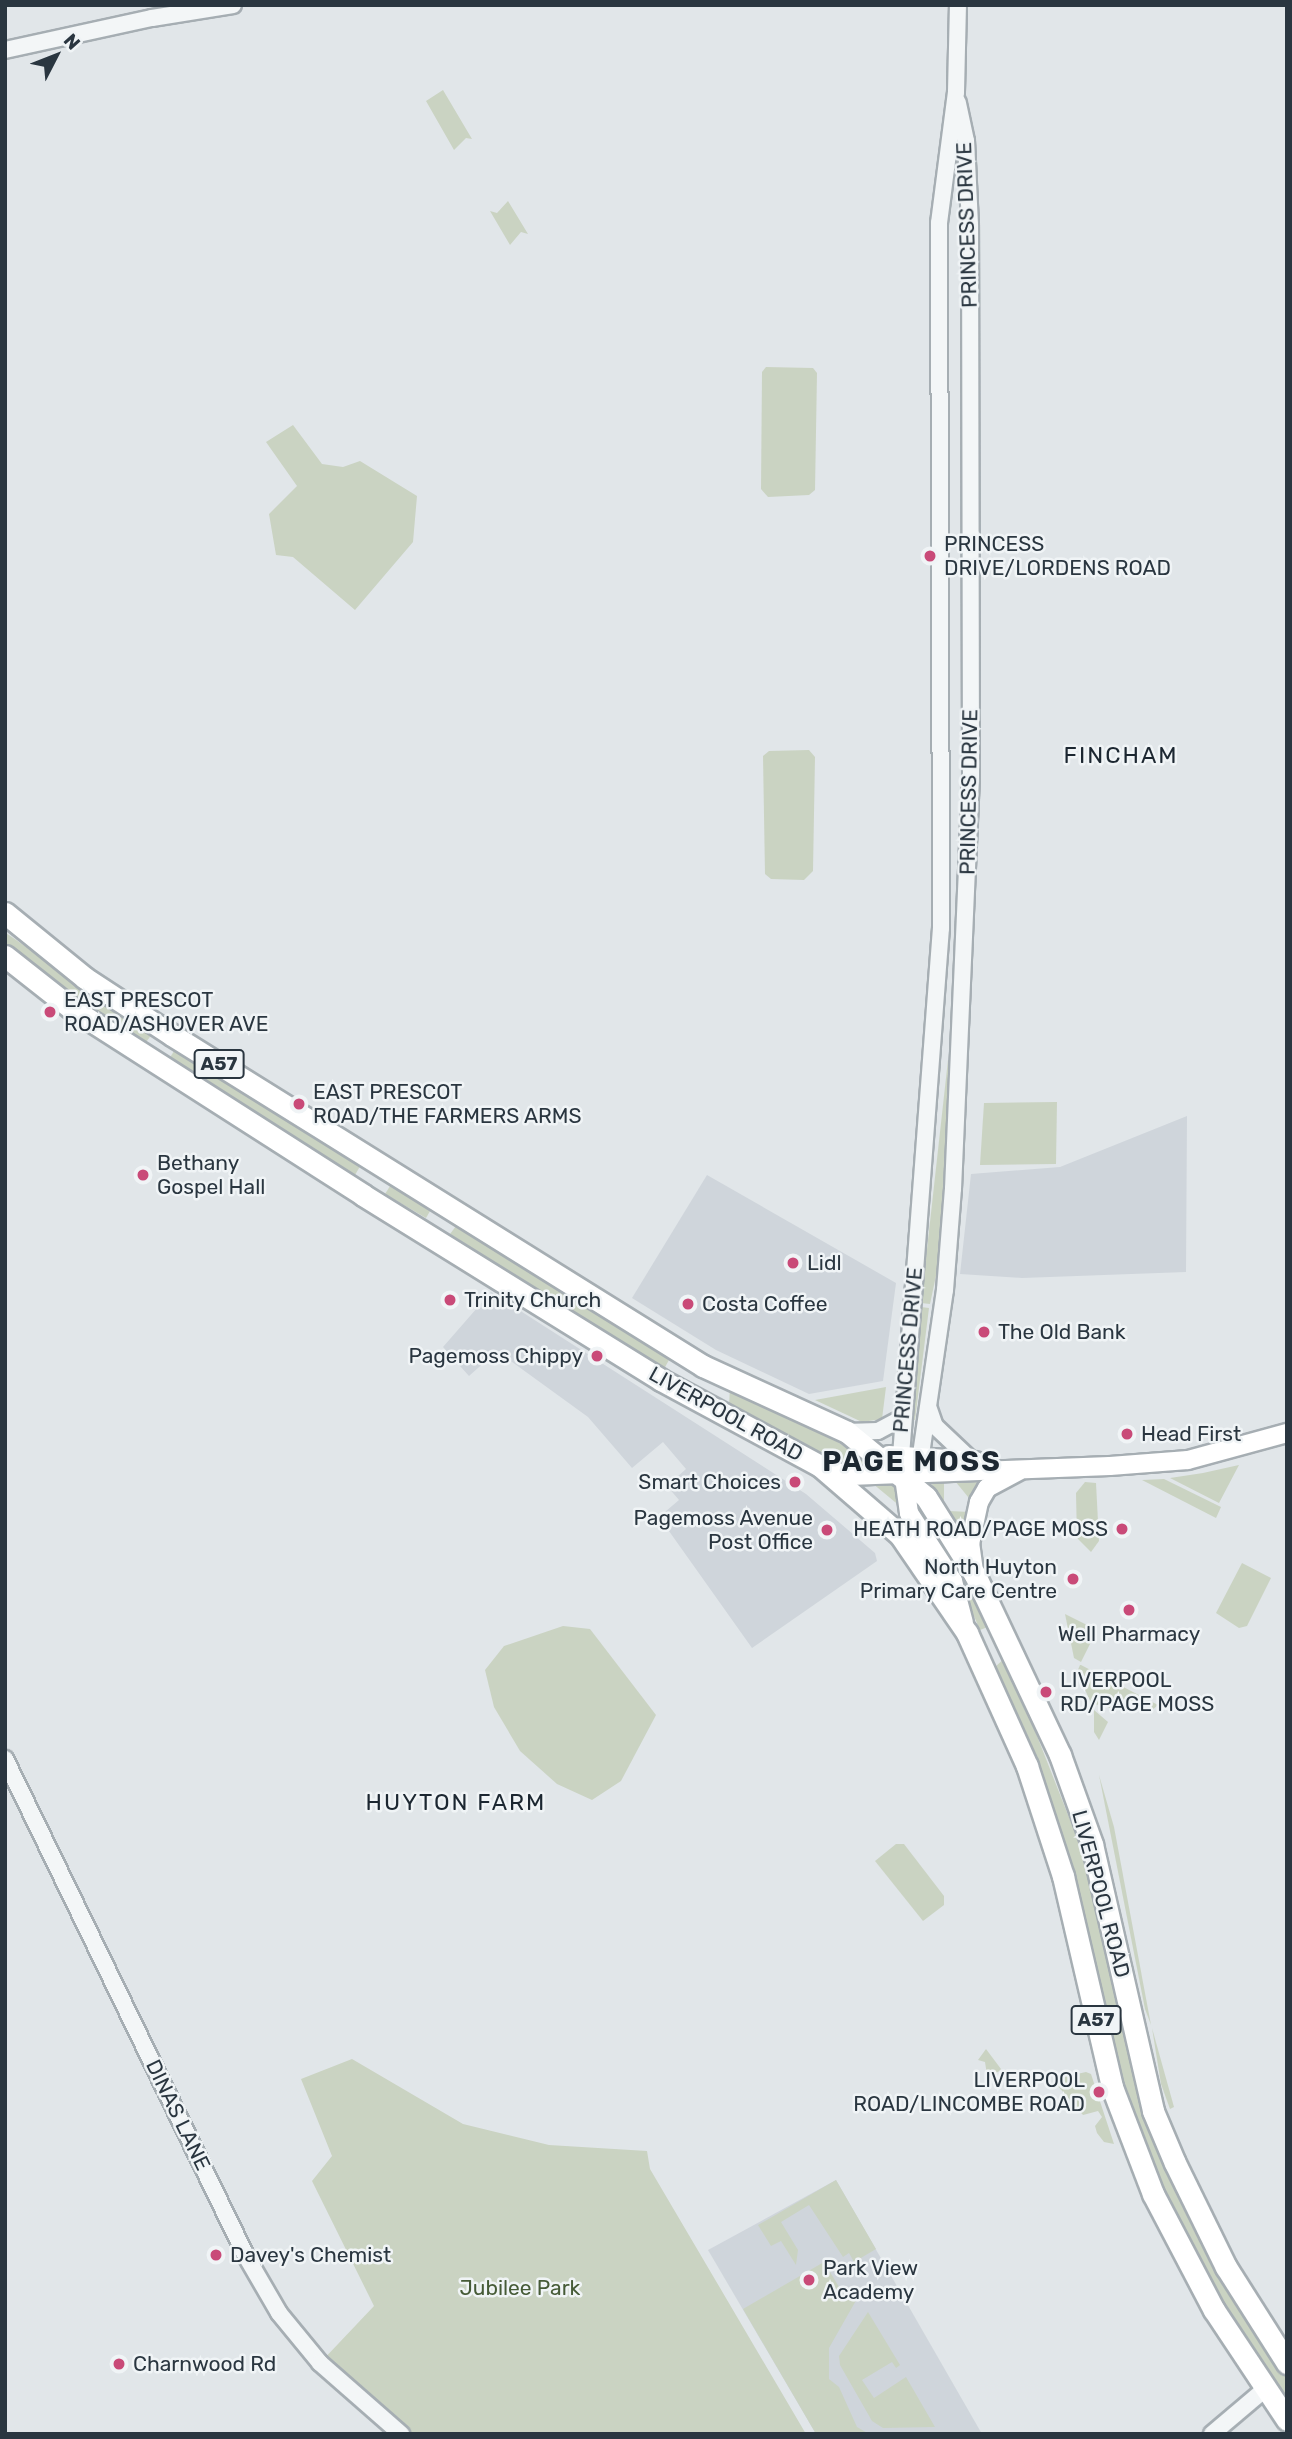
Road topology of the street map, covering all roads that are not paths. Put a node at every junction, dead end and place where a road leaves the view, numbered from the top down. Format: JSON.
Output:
{"nodes":[{"id":1,"x":233,"y":5,"type":"edge"},
{"id":2,"x":958,"y":5,"type":"edge"},
{"id":3,"x":5,"y":50,"type":"edge"},
{"id":4,"x":956,"y":92,"type":"junction"},
{"id":5,"x":6,"y":915,"type":"edge"},
{"id":6,"x":5,"y":956,"type":"edge"},
{"id":7,"x":381,"y":1166,"type":"junction"},
{"id":8,"x":363,"y":1195,"type":"junction"},
{"id":9,"x":928,"y":1406,"type":"junction"},
{"id":10,"x":901,"y":1419,"type":"junction"},
{"id":11,"x":847,"y":1432,"type":"junction"},
{"id":12,"x":1287,"y":1433,"type":"edge"},
{"id":13,"x":972,"y":1461,"type":"junction"},
{"id":14,"x":820,"y":1466,"type":"junction"},
{"id":15,"x":1025,"y":1468,"type":"junction"},
{"id":16,"x":912,"y":1470,"type":"junction"},
{"id":17,"x":975,"y":1575,"type":"junction"},
{"id":18,"x":967,"y":1633,"type":"junction"},
{"id":19,"x":5,"y":1759,"type":"edge"},
{"id":20,"x":1287,"y":2363,"type":"edge"},
{"id":21,"x":1265,"y":2389,"type":"junction"},
{"id":22,"x":1287,"y":2420,"type":"edge"},
{"id":23,"x":401,"y":2434,"type":"edge"},
{"id":24,"x":1212,"y":2434,"type":"edge"}],
"edges":[{"from":1,"to":3,"type":"street"},
{"from":2,"to":4,"type":"street","name":"PRINCESS DRIVE"},
{"from":4,"to":9,"type":"street","name":"PRINCESS DRIVE"},
{"from":4,"to":10,"type":"street","name":"PRINCESS DRIVE"},
{"from":5,"to":7,"type":"highway","number":"A57"},
{"from":6,"to":8,"type":"highway","number":"A57"},
{"from":7,"to":8,"type":"highway"},
{"from":7,"to":11,"type":"highway","name":"LIVERPOOL ROAD","number":"A57"},
{"from":8,"to":14,"type":"highway","name":"LIVERPOOL ROAD","number":"A57"},
{"from":9,"to":13,"type":"street"},
{"from":9,"to":16,"type":"street","name":"PRINCESS DRIVE"},
{"from":10,"to":11,"type":"street","number":"A57"},
{"from":10,"to":16,"type":"street","name":"PRINCESS DRIVE"},
{"from":11,"to":16,"type":"highway","name":"LIVERPOOL ROAD","number":"A57"},
{"from":12,"to":15,"type":"main road"},
{"from":13,"to":15,"type":"main road"},
{"from":13,"to":16,"type":"main road"},
{"from":14,"to":16,"type":"main road"},
{"from":14,"to":18,"type":"highway","name":"LIVERPOOL ROAD","number":"A57"},
{"from":15,"to":16,"type":"main road"},
{"from":15,"to":17,"type":"main road"},
{"from":16,"to":17,"type":"highway","name":"LIVERPOOL ROAD","number":"A57"},
{"from":16,"to":18,"type":"main road","name":"LIVERPOOL ROAD"},
{"from":17,"to":20,"type":"highway","name":"LIVERPOOL ROAD","number":"A57"},
{"from":18,"to":21,"type":"highway","name":"LIVERPOOL ROAD","number":"A57"},
{"from":19,"to":23,"type":"street","name":"DINAS LANE"},
{"from":21,"to":22,"type":"highway","name":"LIVERPOOL ROAD","number":"A57"},
{"from":21,"to":24,"type":"street"}]}
